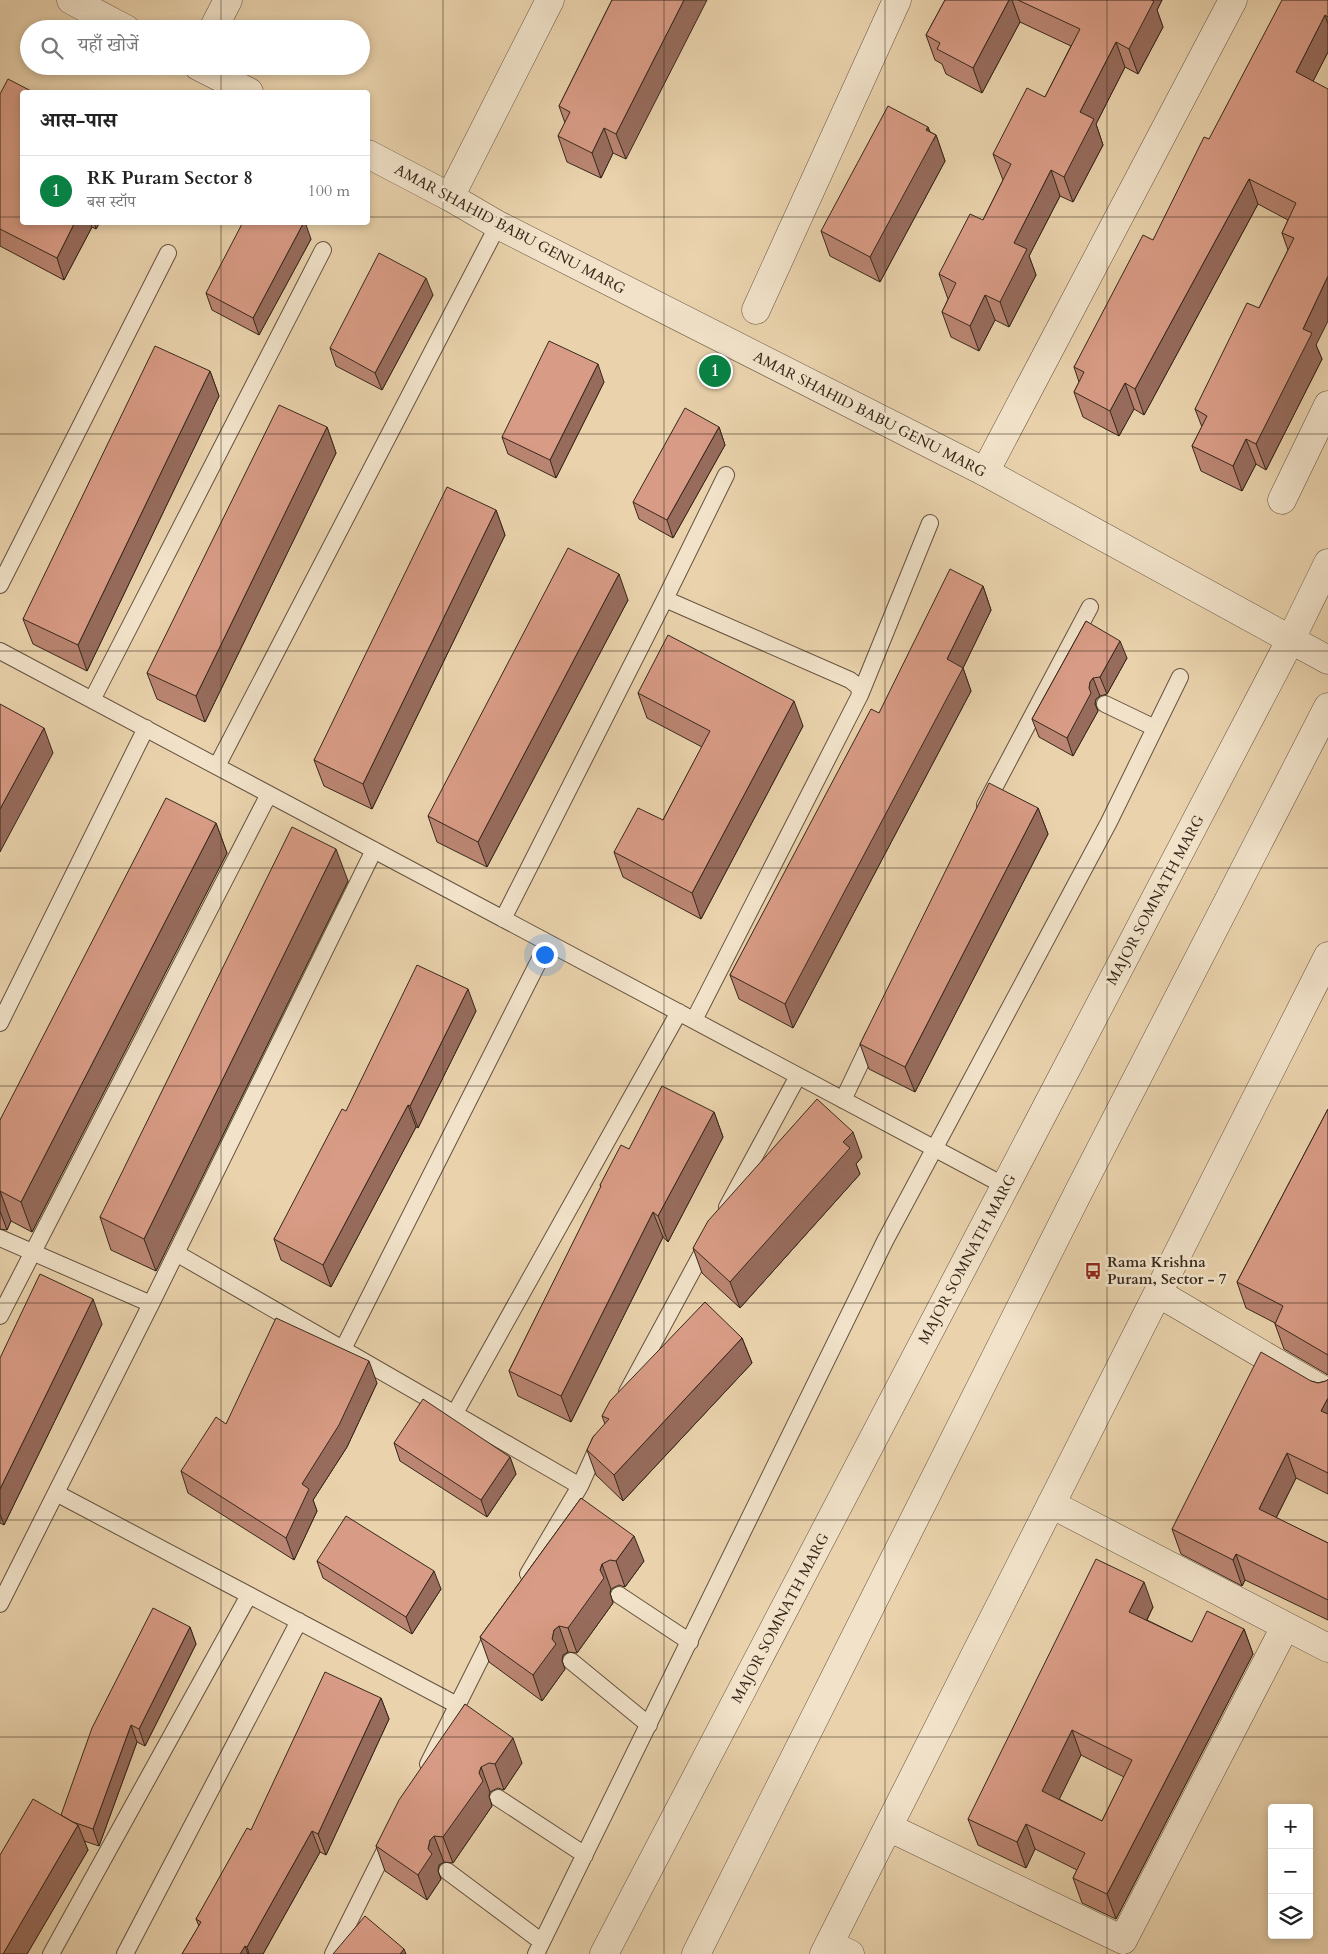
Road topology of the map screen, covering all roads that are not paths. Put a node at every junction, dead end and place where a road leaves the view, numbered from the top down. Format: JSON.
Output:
{"nodes":[{"id":1,"x":71,"y":0,"type":"edge"},
{"id":2,"x":228,"y":0,"type":"edge"},
{"id":3,"x":550,"y":0,"type":"edge"},
{"id":4,"x":897,"y":0,"type":"edge"},
{"id":5,"x":1233,"y":0,"type":"edge"},
{"id":6,"x":109,"y":20,"type":"edge"},
{"id":7,"x":218,"y":20,"type":"edge"},
{"id":8,"x":216,"y":75,"type":"edge"},
{"id":9,"x":245,"y":90,"type":"edge"},
{"id":10,"x":370,"y":155,"type":"edge"},
{"id":11,"x":450,"y":197,"type":"junction"},
{"id":12,"x":498,"y":225,"type":"junction"},
{"id":13,"x":323,"y":250,"type":"dead end"},
{"id":14,"x":168,"y":253,"type":"dead end"},
{"id":15,"x":756,"y":310,"type":"dead end"},
{"id":16,"x":1328,"y":405,"type":"edge"},
{"id":17,"x":985,"y":472,"type":"junction"},
{"id":18,"x":726,"y":475,"type":"dead end"},
{"id":19,"x":1282,"y":500,"type":"dead end"},
{"id":20,"x":930,"y":523,"type":"dead end"},
{"id":21,"x":1328,"y":563,"type":"edge"},
{"id":22,"x":0,"y":585,"type":"edge"},
{"id":23,"x":665,"y":600,"type":"junction"},
{"id":24,"x":1090,"y":607,"type":"dead end"},
{"id":25,"x":1290,"y":639,"type":"junction"},
{"id":26,"x":0,"y":650,"type":"edge"},
{"id":27,"x":1328,"y":660,"type":"edge"},
{"id":28,"x":1180,"y":677,"type":"dead end"},
{"id":29,"x":860,"y":694,"type":"junction"},
{"id":30,"x":92,"y":700,"type":"junction"},
{"id":31,"x":1105,"y":704,"type":"dead end"},
{"id":32,"x":1328,"y":707,"type":"edge"},
{"id":33,"x":146,"y":728,"type":"junction"},
{"id":34,"x":1155,"y":728,"type":"junction"},
{"id":35,"x":217,"y":766,"type":"junction"},
{"id":36,"x":269,"y":794,"type":"junction"},
{"id":37,"x":978,"y":819,"type":"edge"},
{"id":38,"x":374,"y":850,"type":"junction"},
{"id":39,"x":503,"y":919,"type":"junction"},
{"id":40,"x":548,"y":943,"type":"junction"},
{"id":41,"x":1327,"y":961,"type":"edge"},
{"id":42,"x":679,"y":1012,"type":"junction"},
{"id":43,"x":694,"y":1020,"type":"junction"},
{"id":44,"x":881,"y":1021,"type":"edge"},
{"id":45,"x":0,"y":1023,"type":"edge"},
{"id":46,"x":798,"y":1076,"type":"junction"},
{"id":47,"x":843,"y":1100,"type":"junction"},
{"id":48,"x":933,"y":1148,"type":"junction"},
{"id":49,"x":1005,"y":1186,"type":"junction"},
{"id":50,"x":0,"y":1238,"type":"edge"},
{"id":51,"x":34,"y":1253,"type":"junction"},
{"id":52,"x":176,"y":1253,"type":"junction"},
{"id":53,"x":1158,"y":1294,"type":"junction"},
{"id":54,"x":151,"y":1304,"type":"junction"},
{"id":55,"x":0,"y":1316,"type":"edge"},
{"id":56,"x":342,"y":1349,"type":"junction"},
{"id":57,"x":1328,"y":1393,"type":"edge"},
{"id":58,"x":618,"y":1407,"type":"edge"},
{"id":59,"x":455,"y":1413,"type":"junction"},
{"id":60,"x":609,"y":1424,"type":"edge"},
{"id":61,"x":580,"y":1486,"type":"junction"},
{"id":62,"x":56,"y":1493,"type":"junction"},
{"id":63,"x":1051,"y":1504,"type":"junction"},
{"id":64,"x":521,"y":1587,"type":"edge"},
{"id":65,"x":2,"y":1593,"type":"edge"},
{"id":66,"x":249,"y":1595,"type":"junction"},
{"id":67,"x":619,"y":1595,"type":"dead end"},
{"id":68,"x":299,"y":1621,"type":"junction"},
{"id":69,"x":501,"y":1621,"type":"edge"},
{"id":70,"x":1285,"y":1627,"type":"junction"},
{"id":71,"x":690,"y":1642,"type":"junction"},
{"id":72,"x":1328,"y":1648,"type":"edge"},
{"id":73,"x":571,"y":1661,"type":"dead end"},
{"id":74,"x":457,"y":1705,"type":"junction"},
{"id":75,"x":649,"y":1725,"type":"junction"},
{"id":76,"x":422,"y":1776,"type":"edge"},
{"id":77,"x":498,"y":1798,"type":"dead end"},
{"id":78,"x":888,"y":1827,"type":"junction"},
{"id":79,"x":395,"y":1829,"type":"edge"},
{"id":80,"x":585,"y":1855,"type":"junction"},
{"id":81,"x":447,"y":1872,"type":"dead end"},
{"id":82,"x":1129,"y":1930,"type":"junction"},
{"id":83,"x":539,"y":1948,"type":"edge"},
{"id":84,"x":834,"y":1951,"type":"edge"},
{"id":85,"x":51,"y":1954,"type":"edge"},
{"id":86,"x":125,"y":1954,"type":"edge"},
{"id":87,"x":333,"y":1954,"type":"edge"},
{"id":88,"x":604,"y":1954,"type":"edge"},
{"id":89,"x":696,"y":1954,"type":"edge"},
{"id":90,"x":1117,"y":1954,"type":"edge"}],
"edges":[{"from":1,"to":6,"type":"street"},
{"from":2,"to":7,"type":"street"},
{"from":3,"to":11,"type":"street"},
{"from":4,"to":15,"type":"street"},
{"from":5,"to":17,"type":"street"},
{"from":8,"to":9,"type":"street"},
{"from":10,"to":11,"type":"street","name":"AMAR SHAHID BABU GENU MARG"},
{"from":11,"to":12,"type":"street","name":"AMAR SHAHID BABU GENU MARG"},
{"from":12,"to":17,"type":"street","name":"AMAR SHAHID BABU GENU MARG"},
{"from":12,"to":35,"type":"lane"},
{"from":13,"to":30,"type":"lane"},
{"from":14,"to":22,"type":"lane"},
{"from":16,"to":19,"type":"street"},
{"from":17,"to":25,"type":"street","name":"AMAR SHAHID BABU GENU MARG"},
{"from":18,"to":23,"type":"lane"},
{"from":20,"to":29,"type":"lane"},
{"from":21,"to":25,"type":"street","name":"MAJOR SOMNATH MARG"},
{"from":23,"to":29,"type":"lane"},
{"from":23,"to":39,"type":"lane"},
{"from":24,"to":37,"type":"lane"},
{"from":25,"to":27,"type":"street","name":"AMAR SHAHID BABU GENU MARG"},
{"from":25,"to":49,"type":"street","name":"MAJOR SOMNATH MARG"},
{"from":26,"to":30,"type":"lane"},
{"from":28,"to":34,"type":"lane"},
{"from":29,"to":43,"type":"lane"},
{"from":30,"to":33,"type":"lane"},
{"from":31,"to":34,"type":"lane"},
{"from":32,"to":89,"type":"street"},
{"from":33,"to":35,"type":"lane"},
{"from":33,"to":45,"type":"lane"},
{"from":34,"to":48,"type":"lane"},
{"from":35,"to":36,"type":"lane"},
{"from":36,"to":38,"type":"lane"},
{"from":36,"to":51,"type":"lane"},
{"from":38,"to":39,"type":"lane"},
{"from":38,"to":52,"type":"lane"},
{"from":39,"to":40,"type":"lane"},
{"from":40,"to":42,"type":"lane"},
{"from":40,"to":56,"type":"lane"},
{"from":41,"to":53,"type":"street"},
{"from":42,"to":43,"type":"lane"},
{"from":42,"to":59,"type":"lane"},
{"from":43,"to":46,"type":"lane"},
{"from":44,"to":47,"type":"lane"},
{"from":46,"to":47,"type":"lane"},
{"from":46,"to":58,"type":"lane"},
{"from":47,"to":48,"type":"lane"},
{"from":48,"to":49,"type":"lane"},
{"from":48,"to":71,"type":"lane"},
{"from":49,"to":88,"type":"street","name":"MAJOR SOMNATH MARG"},
{"from":50,"to":51,"type":"lane"},
{"from":51,"to":54,"type":"lane"},
{"from":51,"to":55,"type":"lane"},
{"from":52,"to":54,"type":"lane"},
{"from":52,"to":56,"type":"lane"},
{"from":53,"to":57,"type":"street"},
{"from":53,"to":63,"type":"street"},
{"from":54,"to":62,"type":"lane"},
{"from":56,"to":59,"type":"lane"},
{"from":59,"to":61,"type":"lane"},
{"from":60,"to":61,"type":"lane"},
{"from":61,"to":64,"type":"lane"},
{"from":62,"to":65,"type":"lane"},
{"from":62,"to":66,"type":"lane"},
{"from":63,"to":70,"type":"street"},
{"from":63,"to":78,"type":"street"},
{"from":66,"to":68,"type":"lane"},
{"from":66,"to":85,"type":"lane"},
{"from":67,"to":71,"type":"lane"},
{"from":68,"to":74,"type":"lane"},
{"from":68,"to":86,"type":"lane"},
{"from":69,"to":74,"type":"lane"},
{"from":70,"to":72,"type":"street"},
{"from":70,"to":82,"type":"street"},
{"from":71,"to":75,"type":"lane"},
{"from":73,"to":75,"type":"lane"},
{"from":74,"to":76,"type":"lane"},
{"from":75,"to":80,"type":"lane"},
{"from":77,"to":80,"type":"lane"},
{"from":78,"to":82,"type":"street"},
{"from":78,"to":84,"type":"street"},
{"from":79,"to":87,"type":"lane"},
{"from":80,"to":83,"type":"lane"},
{"from":81,"to":83,"type":"lane"},
{"from":82,"to":90,"type":"street"}]}
